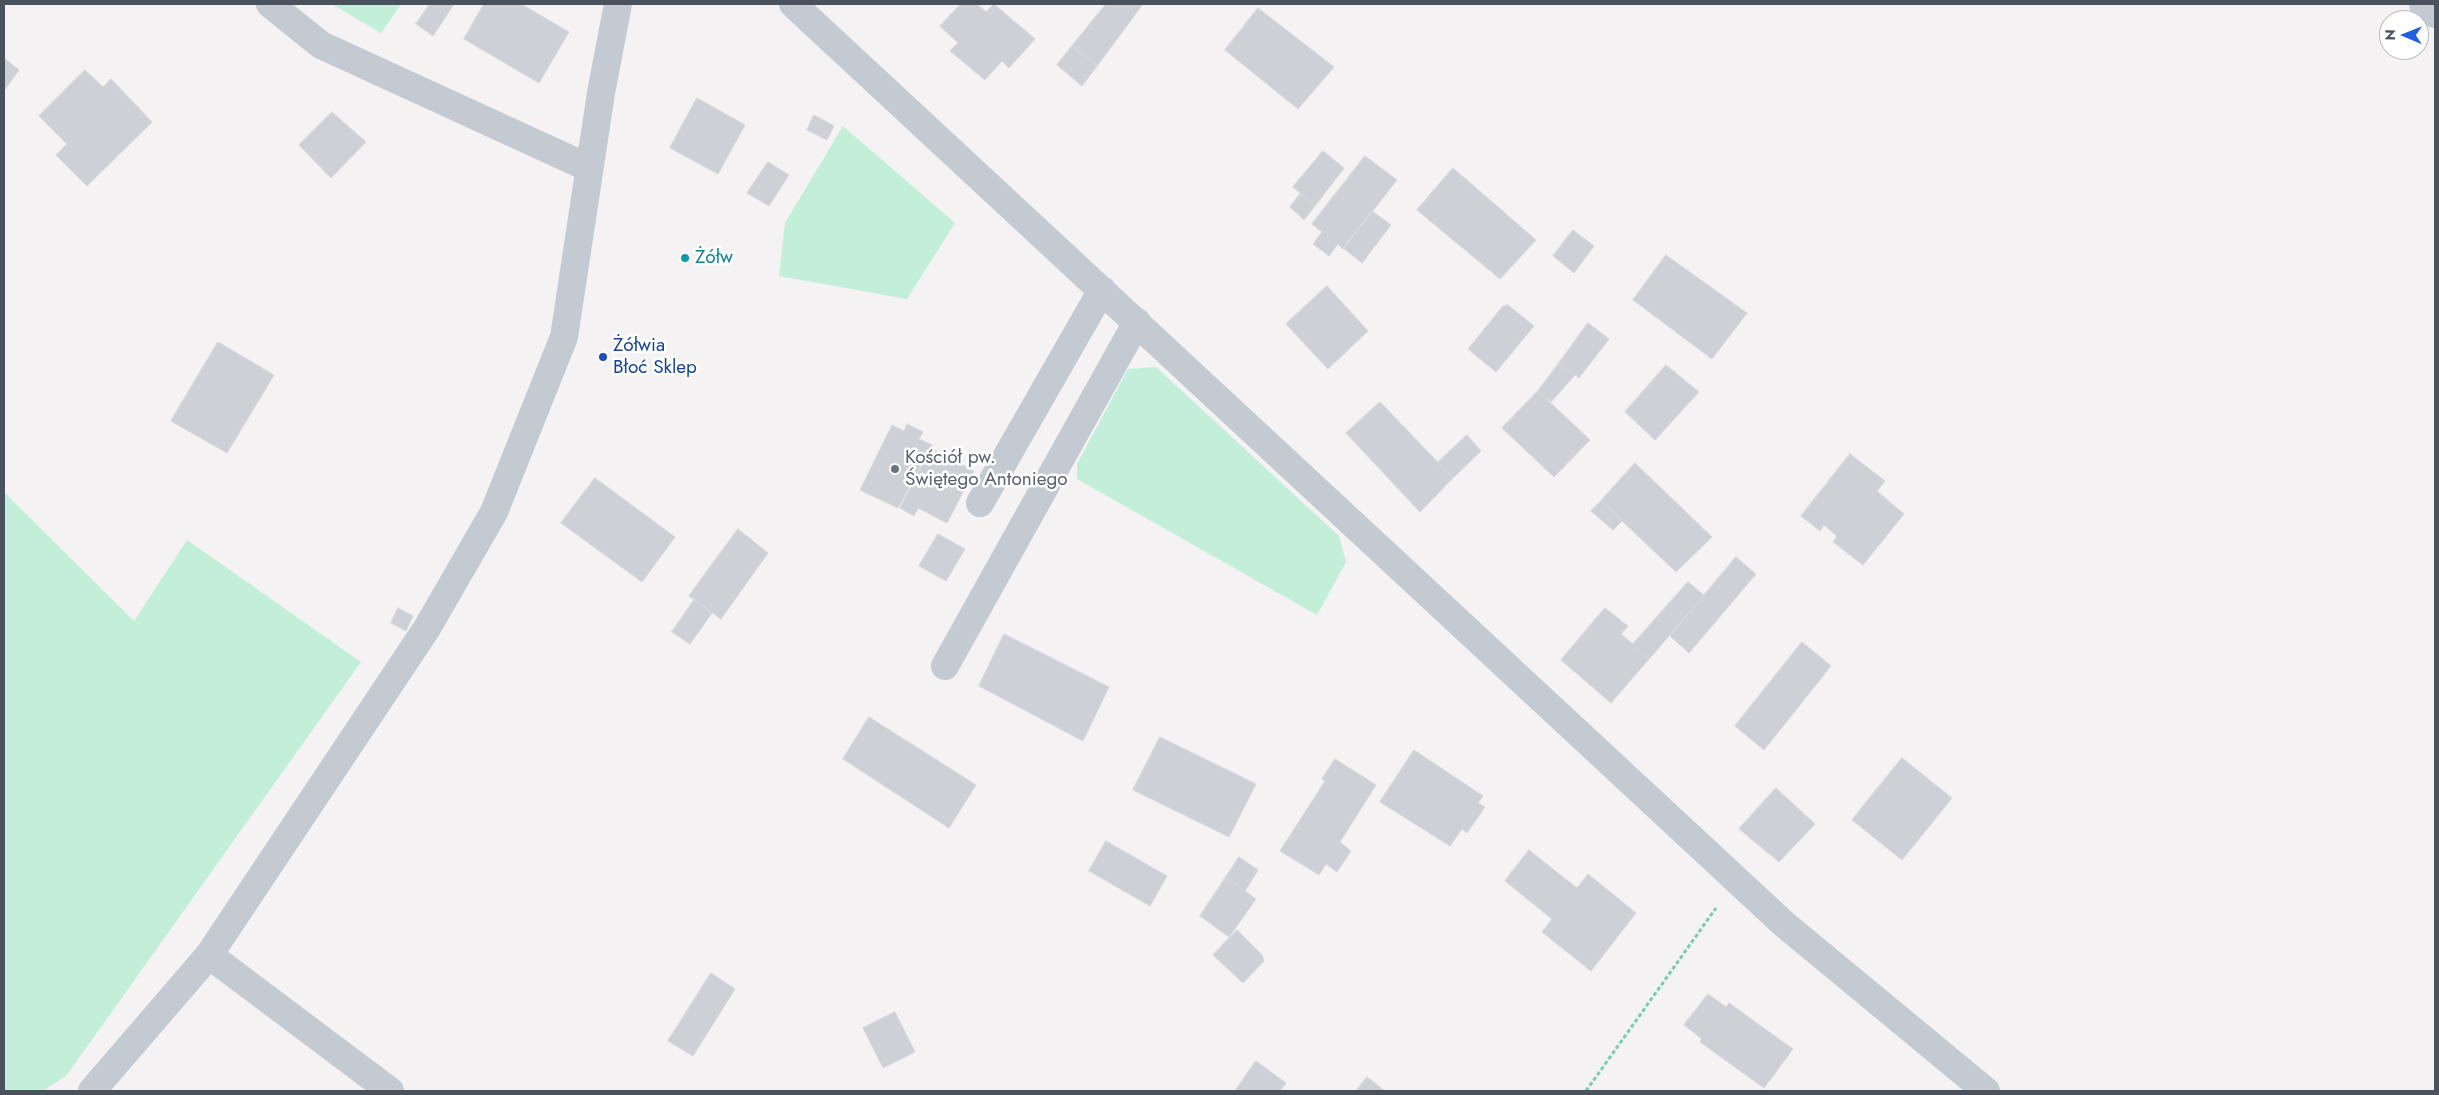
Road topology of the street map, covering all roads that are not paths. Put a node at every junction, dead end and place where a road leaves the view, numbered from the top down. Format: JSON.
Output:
{"nodes":[{"id":1,"x":270,"y":4,"type":"edge"},
{"id":2,"x":618,"y":4,"type":"edge"},
{"id":3,"x":793,"y":4,"type":"edge"},
{"id":4,"x":2423,"y":4,"type":"edge"},
{"id":5,"x":2435,"y":14,"type":"edge"},
{"id":6,"x":590,"y":168,"type":"junction"},
{"id":7,"x":1102,"y":290,"type":"junction"},
{"id":8,"x":1137,"y":322,"type":"junction"},
{"id":9,"x":980,"y":503,"type":"dead end"},
{"id":10,"x":945,"y":666,"type":"dead end"},
{"id":11,"x":209,"y":954,"type":"junction"},
{"id":12,"x":92,"y":1091,"type":"edge"},
{"id":13,"x":390,"y":1091,"type":"edge"},
{"id":14,"x":1986,"y":1091,"type":"edge"}],
"edges":[{"from":1,"to":6,"type":"street"},
{"from":2,"to":6,"type":"street"},
{"from":3,"to":7,"type":"street"},
{"from":4,"to":5,"type":"street"},
{"from":6,"to":11,"type":"street"},
{"from":7,"to":8,"type":"street"},
{"from":7,"to":9,"type":"street"},
{"from":8,"to":10,"type":"street"},
{"from":8,"to":14,"type":"street"},
{"from":11,"to":12,"type":"street"},
{"from":11,"to":13,"type":"street"}]}
